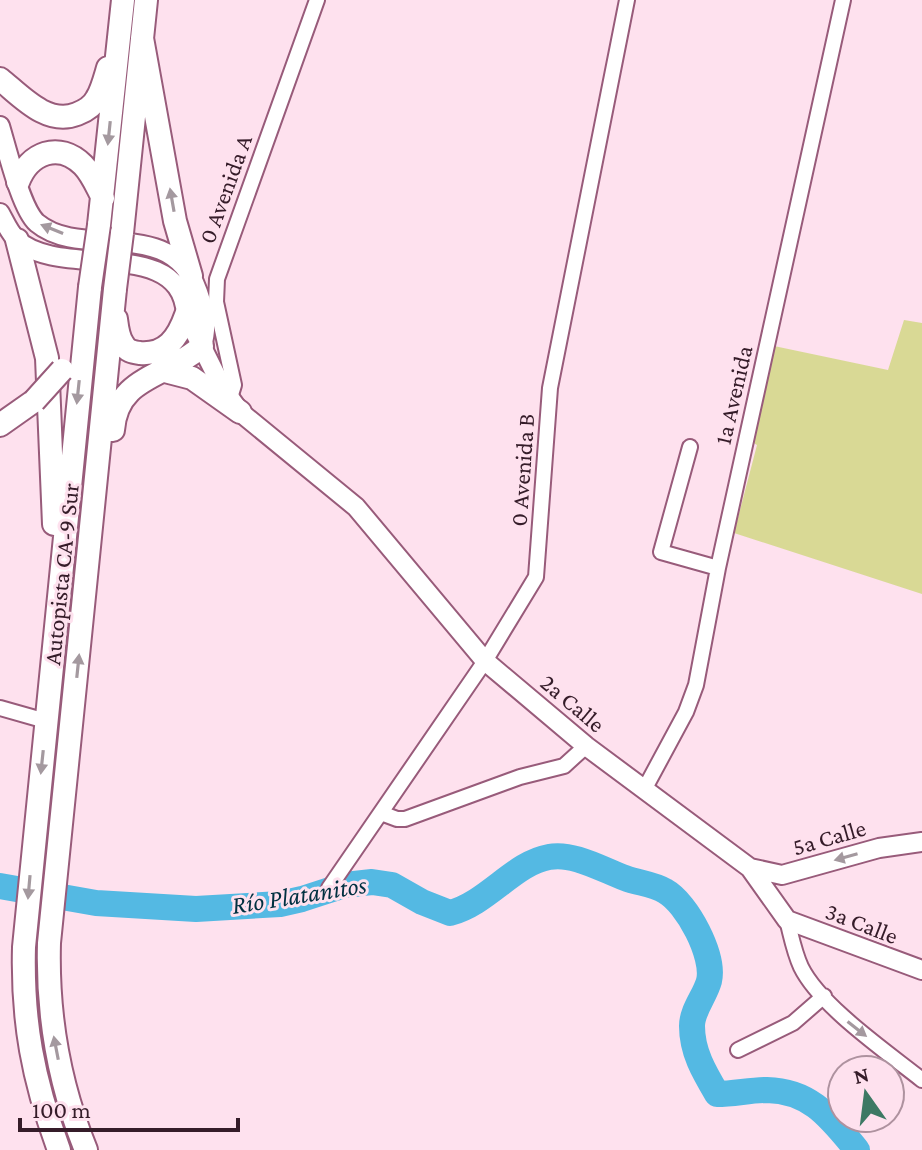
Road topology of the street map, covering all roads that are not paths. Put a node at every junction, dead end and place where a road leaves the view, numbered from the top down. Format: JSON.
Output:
{"nodes":[{"id":1,"x":123,"y":0,"type":"edge"},
{"id":2,"x":146,"y":0,"type":"edge"},
{"id":3,"x":317,"y":0,"type":"edge"},
{"id":4,"x":627,"y":0,"type":"edge"},
{"id":5,"x":843,"y":0,"type":"edge"},
{"id":6,"x":119,"y":37,"type":"junction"},
{"id":7,"x":142,"y":38,"type":"junction"},
{"id":8,"x":0,"y":79,"type":"edge"},
{"id":9,"x":0,"y":126,"type":"edge"},
{"id":10,"x":18,"y":182,"type":"junction"},
{"id":11,"x":103,"y":198,"type":"junction"},
{"id":12,"x":0,"y":213,"type":"edge"},
{"id":13,"x":17,"y":240,"type":"junction"},
{"id":14,"x":191,"y":276,"type":"junction"},
{"id":15,"x":114,"y":296,"type":"junction"},
{"id":16,"x":186,"y":315,"type":"junction"},
{"id":17,"x":86,"y":319,"type":"junction"},
{"id":18,"x":202,"y":346,"type":"junction"},
{"id":19,"x":165,"y":371,"type":"junction"},
{"id":20,"x":235,"y":405,"type":"junction"},
{"id":21,"x":0,"y":425,"type":"edge"},
{"id":22,"x":690,"y":447,"type":"dead end"},
{"id":23,"x":95,"y":504,"type":"junction"},
{"id":24,"x":718,"y":568,"type":"junction"},
{"id":25,"x":57,"y":615,"type":"junction"},
{"id":26,"x":485,"y":661,"type":"junction"},
{"id":27,"x":0,"y":708,"type":"edge"},
{"id":28,"x":46,"y":721,"type":"junction"},
{"id":29,"x":586,"y":746,"type":"junction"},
{"id":30,"x":644,"y":790,"type":"junction"},
{"id":31,"x":381,"y":813,"type":"junction"},
{"id":32,"x":922,"y":842,"type":"edge"},
{"id":33,"x":750,"y":868,"type":"junction"},
{"id":34,"x":782,"y":875,"type":"junction"},
{"id":35,"x":329,"y":888,"type":"dead end"},
{"id":36,"x":775,"y":902,"type":"junction"},
{"id":37,"x":787,"y":920,"type":"junction"},
{"id":38,"x":922,"y":970,"type":"edge"},
{"id":39,"x":824,"y":996,"type":"junction"},
{"id":40,"x":738,"y":1050,"type":"dead end"},
{"id":41,"x":922,"y":1080,"type":"edge"},
{"id":42,"x":59,"y":1150,"type":"edge"},
{"id":43,"x":86,"y":1150,"type":"edge"}],
"edges":[{"from":1,"to":6,"type":"highway","name":"Autopista CA-9 Sur"},
{"from":2,"to":7,"type":"highway","name":"Autopista CA-9 Sur"},
{"from":3,"to":20,"type":"street","name":"0 Avenida A"},
{"from":4,"to":26,"type":"street","name":"0 Avenida B"},
{"from":5,"to":24,"type":"street","name":"1a Avenida"},
{"from":6,"to":8,"type":"highway"},
{"from":6,"to":11,"type":"highway","name":"Autopista CA-9 Sur","one_way":true},
{"from":14,"to":7,"type":"highway","one_way":true},
{"from":7,"to":15,"type":"highway","name":"Autopista CA-9 Sur","bridge":true},
{"from":9,"to":10,"type":"main road"},
{"from":10,"to":11,"type":"highway"},
{"from":14,"to":10,"type":"main road","one_way":true},
{"from":11,"to":17,"type":"highway","name":"Autopista CA-9 Sur","bridge":true},
{"from":12,"to":13,"type":"main road"},
{"from":13,"to":16,"type":"main road","name":"2a Calle"},
{"from":13,"to":25,"type":"highway"},
{"from":14,"to":18,"type":"main road","name":"2a Calle"},
{"from":15,"to":16,"type":"highway"},
{"from":15,"to":23,"type":"highway","name":"Autopista CA-9 Sur"},
{"from":16,"to":18,"type":"main road","name":"2a Calle"},
{"from":17,"to":21,"type":"highway","bridge":true},
{"from":17,"to":25,"type":"highway","name":"Autopista CA-9 Sur","one_way":true},
{"from":18,"to":19,"type":"highway"},
{"from":18,"to":20,"type":"main road","name":"2a Calle"},
{"from":19,"to":20,"type":"highway"},
{"from":19,"to":23,"type":"highway"},
{"from":20,"to":26,"type":"main road","name":"2a Calle"},
{"from":22,"to":24,"type":"street"},
{"from":43,"to":23,"type":"highway","name":"Autopista CA-9 Sur","one_way":true},
{"from":24,"to":30,"type":"street","name":"1a Avenida"},
{"from":25,"to":28,"type":"highway","name":"Autopista CA-9 Sur"},
{"from":26,"to":29,"type":"main road","name":"2a Calle"},
{"from":26,"to":31,"type":"street","name":"0 Avenida B"},
{"from":27,"to":28,"type":"street"},
{"from":28,"to":42,"type":"highway","name":"Autopista CA-9 Sur","one_way":true},
{"from":29,"to":30,"type":"main road","name":"2a Calle"},
{"from":29,"to":31,"type":"street"},
{"from":30,"to":33,"type":"main road","name":"2a Calle"},
{"from":31,"to":35,"type":"street","name":"0 Avenida B"},
{"from":32,"to":34,"type":"main road","name":"5a Calle","one_way":true},
{"from":33,"to":34,"type":"main road","name":"5a Calle"},
{"from":33,"to":36,"type":"main road","name":"2a Calle"},
{"from":34,"to":36,"type":"main road"},
{"from":36,"to":37,"type":"main road","name":"2a Calle"},
{"from":37,"to":38,"type":"main road","name":"3a Calle"},
{"from":37,"to":39,"type":"street","name":"2a Calle"},
{"from":39,"to":40,"type":"street"},
{"from":39,"to":41,"type":"street","name":"2a Calle","one_way":true}]}
